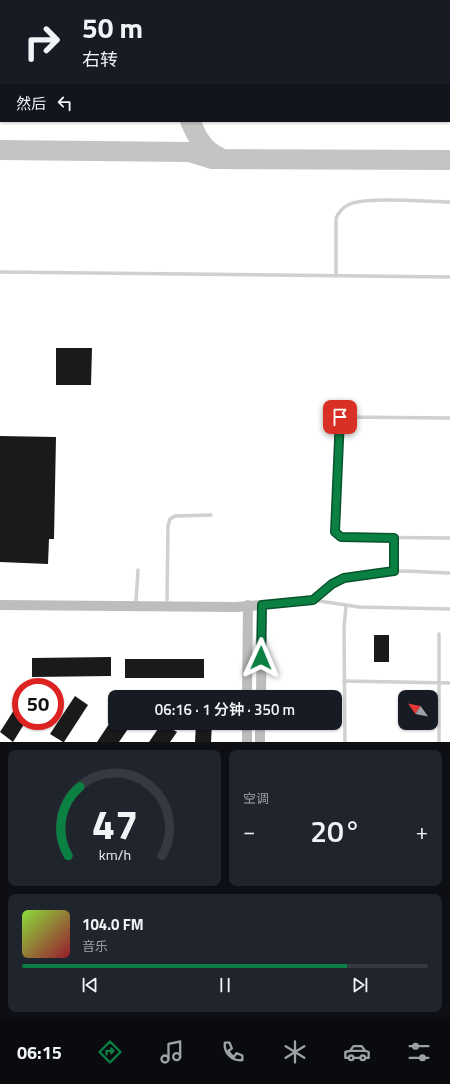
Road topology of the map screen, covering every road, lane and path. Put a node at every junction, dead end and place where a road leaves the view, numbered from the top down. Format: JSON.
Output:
{"nodes":[{"id":1,"x":450,"y":202,"type":"edge"},
{"id":2,"x":0,"y":272,"type":"edge"},
{"id":3,"x":336,"y":276,"type":"junction"},
{"id":4,"x":450,"y":277,"type":"edge"},
{"id":5,"x":450,"y":418,"type":"edge"},
{"id":6,"x":211,"y":515,"type":"dead end"},
{"id":7,"x":394,"y":538,"type":"junction"},
{"id":8,"x":450,"y":538,"type":"edge"},
{"id":9,"x":138,"y":570,"type":"dead end"},
{"id":10,"x":394,"y":571,"type":"junction"},
{"id":11,"x":450,"y":573,"type":"edge"},
{"id":12,"x":0,"y":599,"type":"edge"},
{"id":13,"x":167,"y":600,"type":"junction"},
{"id":14,"x":313,"y":600,"type":"junction"},
{"id":15,"x":136,"y":601,"type":"junction"},
{"id":16,"x":0,"y":605,"type":"edge"},
{"id":17,"x":248,"y":605,"type":"junction"},
{"id":18,"x":262,"y":605,"type":"junction"},
{"id":19,"x":346,"y":606,"type":"junction"},
{"id":20,"x":450,"y":609,"type":"edge"},
{"id":21,"x":439,"y":634,"type":"dead end"},
{"id":22,"x":344,"y":681,"type":"junction"},
{"id":23,"x":440,"y":683,"type":"junction"},
{"id":24,"x":450,"y":683,"type":"edge"},
{"id":25,"x":247,"y":690,"type":"edge"},
{"id":26,"x":260,"y":690,"type":"edge"},
{"id":27,"x":247,"y":730,"type":"edge"},
{"id":28,"x":260,"y":730,"type":"edge"},
{"id":29,"x":246,"y":742,"type":"edge"},
{"id":30,"x":260,"y":742,"type":"edge"},
{"id":31,"x":345,"y":742,"type":"edge"},
{"id":32,"x":439,"y":742,"type":"edge"}],
"edges":[{"from":1,"to":3,"type":"lane"},
{"from":2,"to":3,"type":"lane"},
{"from":3,"to":4,"type":"lane"},
{"from":5,"to":7,"type":"lane"},
{"from":6,"to":13,"type":"lane"},
{"from":7,"to":8,"type":"lane"},
{"from":7,"to":10,"type":"lane"},
{"from":9,"to":15,"type":"lane"},
{"from":10,"to":11,"type":"lane"},
{"from":10,"to":14,"type":"lane"},
{"from":12,"to":15,"type":"main road"},
{"from":13,"to":15,"type":"main road"},
{"from":13,"to":17,"type":"main road"},
{"from":14,"to":18,"type":"lane"},
{"from":14,"to":19,"type":"lane"},
{"from":16,"to":17,"type":"main road"},
{"from":17,"to":18,"type":"main road"},
{"from":17,"to":25,"type":"main road"},
{"from":18,"to":26,"type":"main road"},
{"from":19,"to":20,"type":"lane"},
{"from":19,"to":22,"type":"lane"},
{"from":21,"to":23,"type":"lane"},
{"from":22,"to":23,"type":"lane"},
{"from":22,"to":31,"type":"lane"},
{"from":23,"to":24,"type":"lane"},
{"from":23,"to":32,"type":"lane"},
{"from":27,"to":29,"type":"main road"},
{"from":28,"to":30,"type":"main road"}]}
